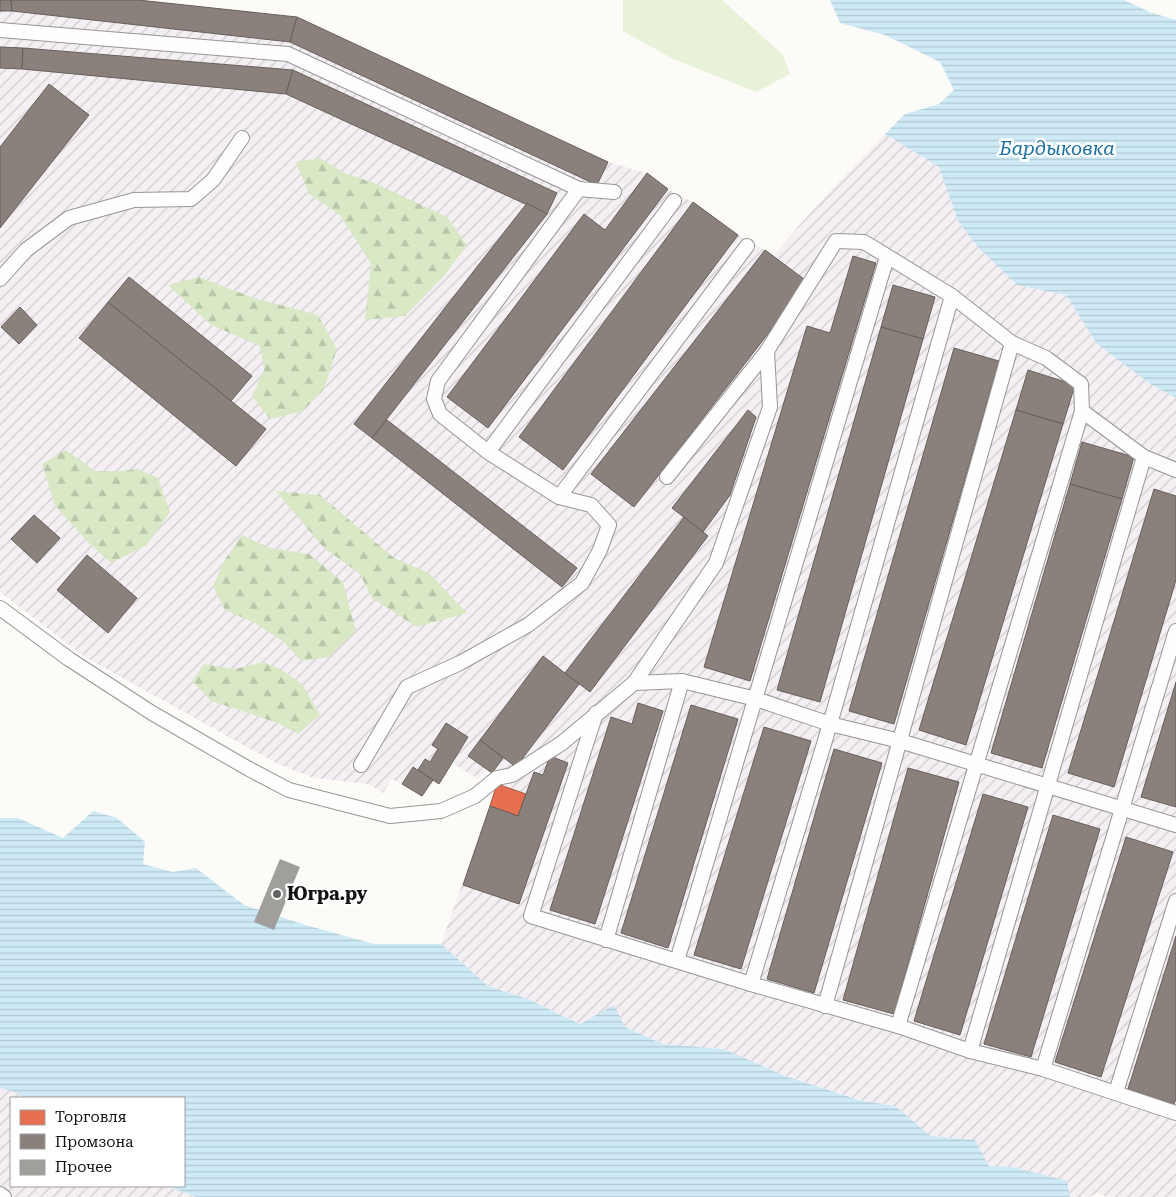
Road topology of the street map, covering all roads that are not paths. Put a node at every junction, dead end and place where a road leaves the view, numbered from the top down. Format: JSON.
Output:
{"nodes":[{"id":1,"x":0,"y":30,"type":"edge"},
{"id":2,"x":242,"y":138,"type":"dead end"},
{"id":3,"x":579,"y":189,"type":"junction"},
{"id":4,"x":614,"y":192,"type":"dead end"},
{"id":5,"x":674,"y":202,"type":"dead end"},
{"id":6,"x":747,"y":246,"type":"dead end"},
{"id":7,"x":888,"y":257,"type":"junction"},
{"id":8,"x":0,"y":279,"type":"edge"},
{"id":9,"x":952,"y":296,"type":"junction"},
{"id":10,"x":1012,"y":343,"type":"junction"},
{"id":11,"x":767,"y":351,"type":"junction"},
{"id":12,"x":1082,"y":412,"type":"junction"},
{"id":13,"x":488,"y":452,"type":"junction"},
{"id":14,"x":1144,"y":457,"type":"junction"},
{"id":15,"x":1176,"y":470,"type":"edge"},
{"id":16,"x":667,"y":477,"type":"dead end"},
{"id":17,"x":559,"y":497,"type":"junction"},
{"id":18,"x":0,"y":608,"type":"edge"},
{"id":19,"x":1176,"y":632,"type":"edge"},
{"id":20,"x":682,"y":681,"type":"junction"},
{"id":21,"x":634,"y":683,"type":"junction"},
{"id":22,"x":756,"y":698,"type":"junction"},
{"id":23,"x":597,"y":712,"type":"junction"},
{"id":24,"x":830,"y":724,"type":"junction"},
{"id":25,"x":900,"y":741,"type":"junction"},
{"id":26,"x":976,"y":764,"type":"junction"},
{"id":27,"x":361,"y":765,"type":"dead end"},
{"id":28,"x":1048,"y":787,"type":"junction"},
{"id":29,"x":1122,"y":810,"type":"junction"},
{"id":30,"x":1176,"y":825,"type":"edge"},
{"id":31,"x":1176,"y":901,"type":"edge"},
{"id":32,"x":606,"y":940,"type":"junction"},
{"id":33,"x":677,"y":961,"type":"junction"},
{"id":34,"x":752,"y":984,"type":"junction"},
{"id":35,"x":825,"y":1006,"type":"junction"},
{"id":36,"x":898,"y":1026,"type":"junction"},
{"id":37,"x":970,"y":1051,"type":"junction"},
{"id":38,"x":1043,"y":1069,"type":"junction"},
{"id":39,"x":1116,"y":1092,"type":"junction"},
{"id":40,"x":1176,"y":1113,"type":"edge"},
{"id":41,"x":0,"y":1194,"type":"edge"},
{"id":42,"x":4,"y":1197,"type":"edge"}],
"edges":[{"from":1,"to":3,"type":"lane"},
{"from":2,"to":8,"type":"lane"},
{"from":3,"to":4,"type":"lane"},
{"from":3,"to":13,"type":"lane"},
{"from":5,"to":13,"type":"lane"},
{"from":6,"to":17,"type":"lane"},
{"from":7,"to":9,"type":"lane"},
{"from":7,"to":11,"type":"lane"},
{"from":7,"to":22,"type":"lane"},
{"from":9,"to":10,"type":"lane"},
{"from":9,"to":24,"type":"lane"},
{"from":10,"to":12,"type":"lane"},
{"from":10,"to":25,"type":"lane"},
{"from":11,"to":16,"type":"lane"},
{"from":11,"to":21,"type":"lane"},
{"from":12,"to":14,"type":"lane"},
{"from":12,"to":26,"type":"lane"},
{"from":13,"to":17,"type":"lane"},
{"from":14,"to":15,"type":"lane"},
{"from":14,"to":28,"type":"lane"},
{"from":17,"to":27,"type":"lane"},
{"from":18,"to":23,"type":"lane"},
{"from":19,"to":29,"type":"lane"},
{"from":20,"to":21,"type":"lane"},
{"from":20,"to":22,"type":"lane"},
{"from":20,"to":32,"type":"lane"},
{"from":21,"to":23,"type":"lane"},
{"from":22,"to":24,"type":"lane"},
{"from":22,"to":33,"type":"lane"},
{"from":23,"to":32,"type":"lane"},
{"from":24,"to":25,"type":"lane"},
{"from":24,"to":34,"type":"lane"},
{"from":25,"to":26,"type":"lane"},
{"from":25,"to":35,"type":"lane"},
{"from":26,"to":28,"type":"lane"},
{"from":26,"to":36,"type":"lane"},
{"from":28,"to":29,"type":"lane"},
{"from":28,"to":37,"type":"lane"},
{"from":29,"to":30,"type":"lane"},
{"from":29,"to":38,"type":"lane"},
{"from":31,"to":39,"type":"lane"},
{"from":32,"to":33,"type":"lane"},
{"from":33,"to":34,"type":"lane"},
{"from":34,"to":35,"type":"lane"},
{"from":35,"to":36,"type":"lane"},
{"from":36,"to":37,"type":"lane"},
{"from":37,"to":38,"type":"lane"},
{"from":38,"to":39,"type":"lane"},
{"from":39,"to":40,"type":"lane"},
{"from":41,"to":42,"type":"lane"}]}
